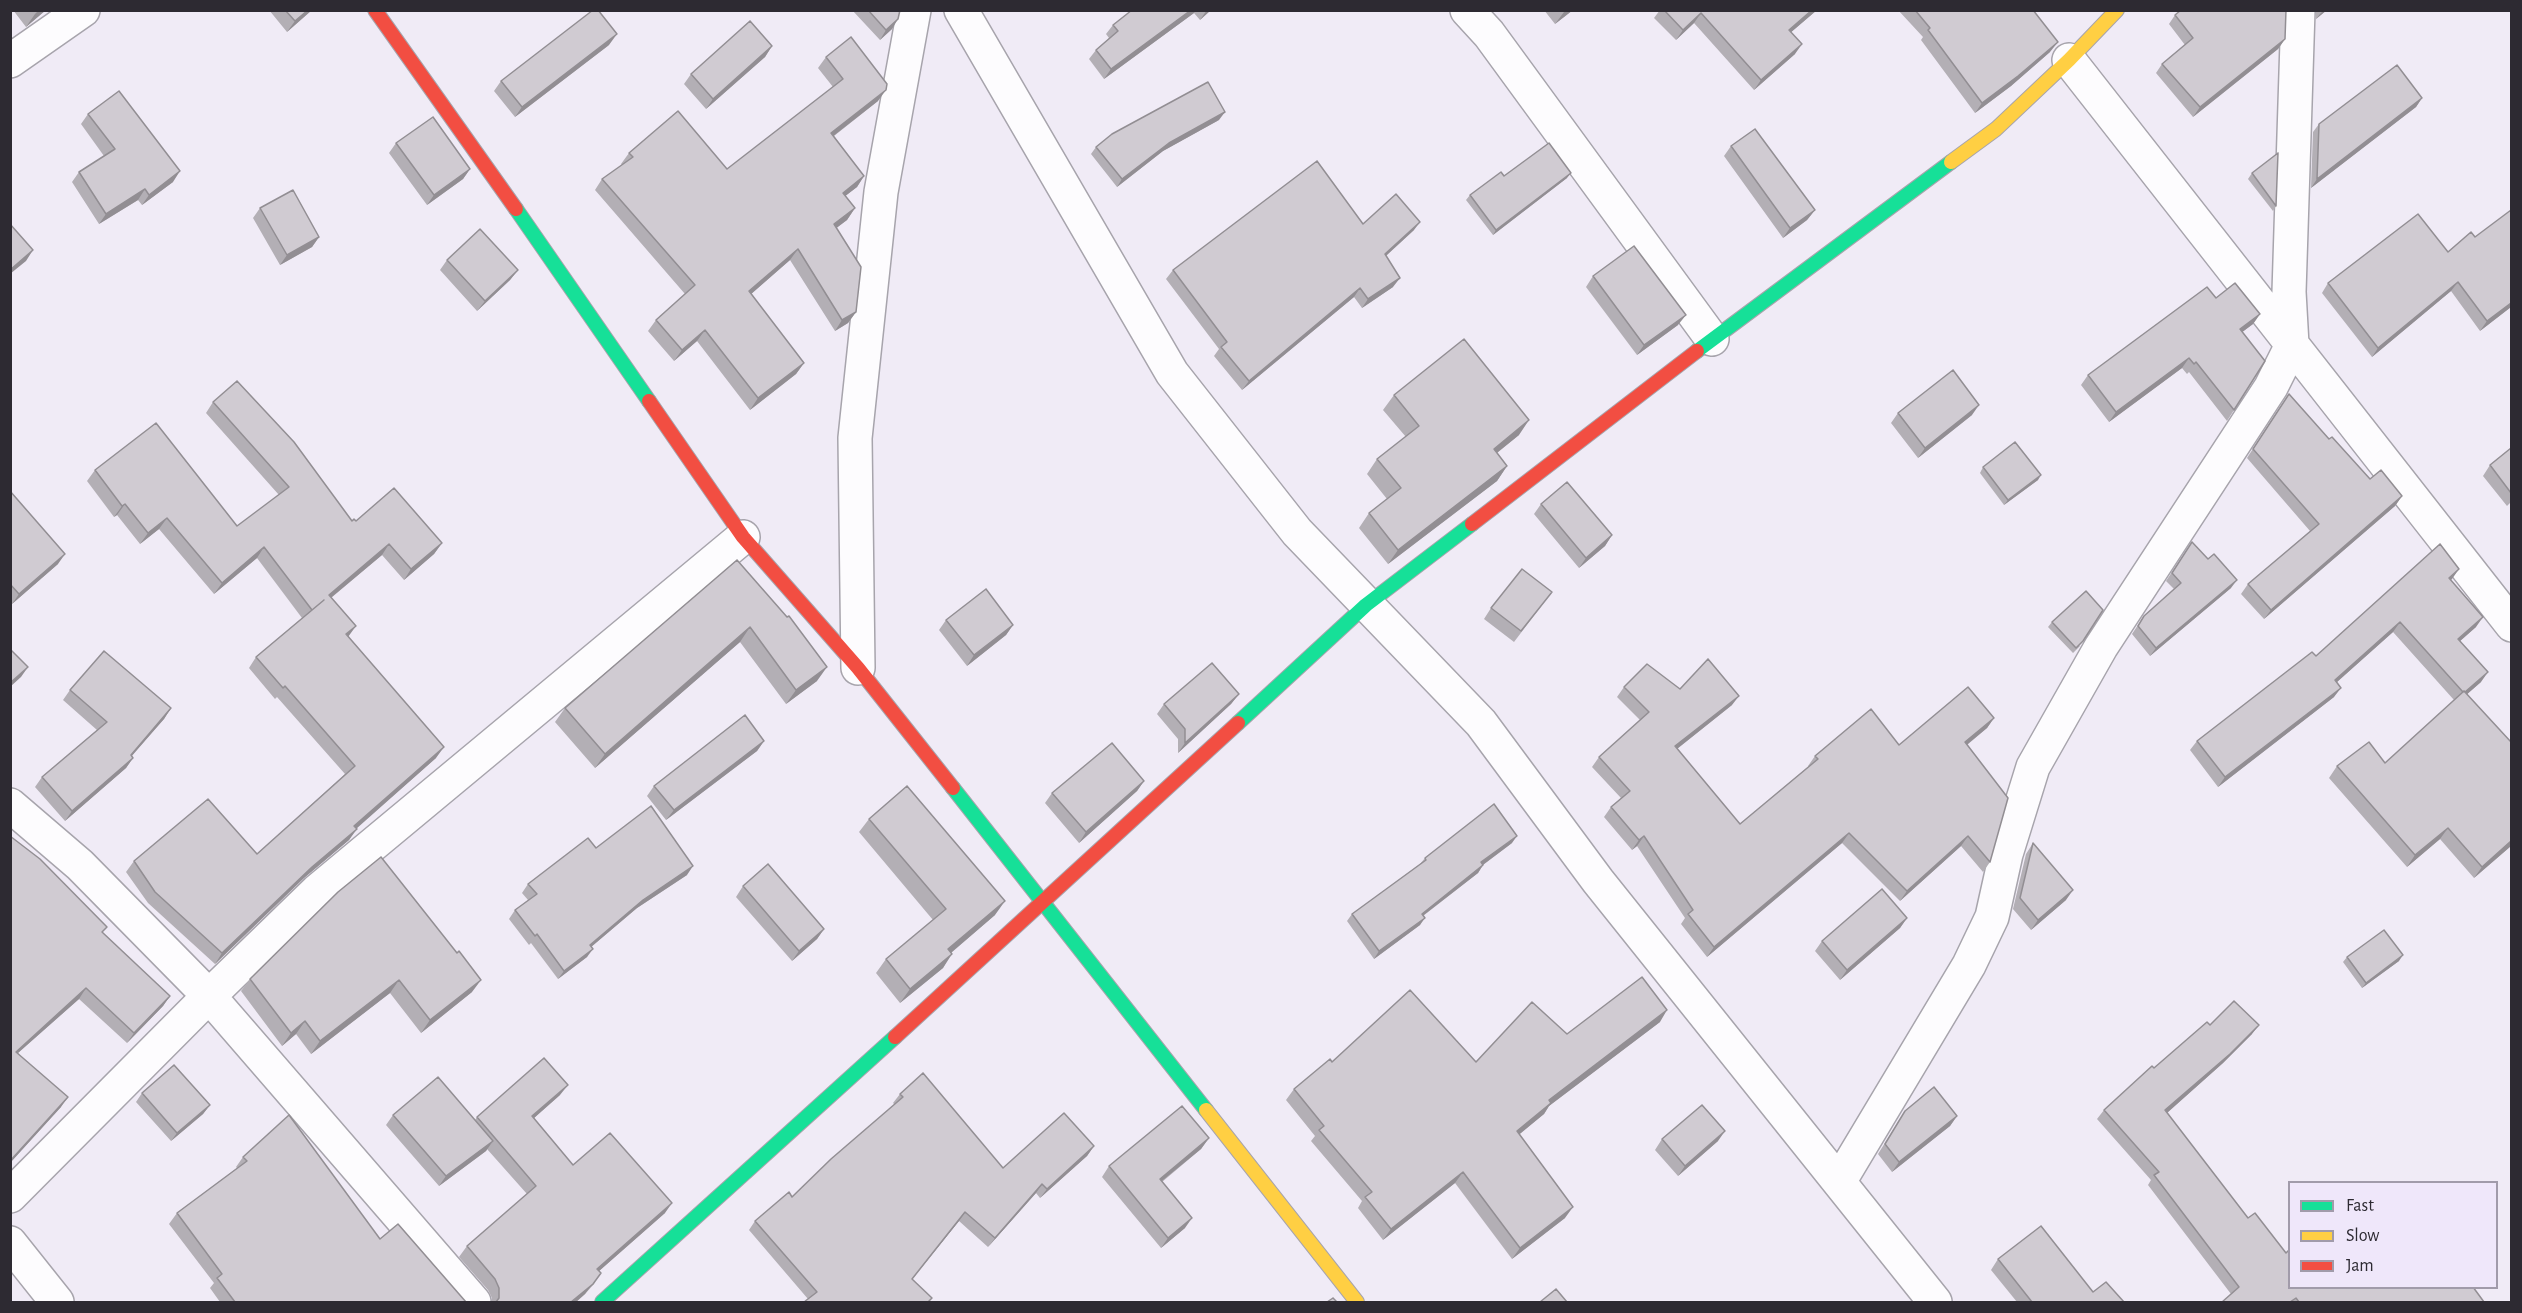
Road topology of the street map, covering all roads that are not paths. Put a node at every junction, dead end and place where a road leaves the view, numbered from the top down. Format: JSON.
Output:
{"nodes":[{"id":1,"x":82,"y":10,"type":"edge"},
{"id":2,"x":375,"y":10,"type":"edge"},
{"id":3,"x":914,"y":10,"type":"edge"},
{"id":4,"x":961,"y":10,"type":"edge"},
{"id":5,"x":1467,"y":10,"type":"edge"},
{"id":6,"x":2117,"y":10,"type":"edge"},
{"id":7,"x":2298,"y":10,"type":"edge"},
{"id":8,"x":2069,"y":60,"type":"junction"},
{"id":9,"x":10,"y":61,"type":"edge"},
{"id":10,"x":1712,"y":339,"type":"junction"},
{"id":11,"x":2292,"y":345,"type":"junction"},
{"id":12,"x":743,"y":537,"type":"junction"},
{"id":13,"x":1366,"y":604,"type":"junction"},
{"id":14,"x":2511,"y":625,"type":"edge"},
{"id":15,"x":858,"y":668,"type":"junction"},
{"id":16,"x":10,"y":805,"type":"edge"},
{"id":17,"x":1044,"y":903,"type":"junction"},
{"id":18,"x":209,"y":996,"type":"junction"},
{"id":19,"x":1839,"y":1182,"type":"junction"},
{"id":20,"x":10,"y":1196,"type":"edge"},
{"id":21,"x":10,"y":1243,"type":"edge"},
{"id":22,"x":57,"y":1302,"type":"edge"},
{"id":23,"x":474,"y":1302,"type":"edge"},
{"id":24,"x":602,"y":1302,"type":"edge"},
{"id":25,"x":1357,"y":1302,"type":"edge"},
{"id":26,"x":1935,"y":1302,"type":"edge"}],
"edges":[{"from":1,"to":9,"type":"street"},
{"from":2,"to":12,"type":"street"},
{"from":3,"to":15,"type":"street"},
{"from":4,"to":13,"type":"street"},
{"from":5,"to":10,"type":"street"},
{"from":6,"to":8,"type":"street"},
{"from":7,"to":11,"type":"street"},
{"from":8,"to":10,"type":"street"},
{"from":8,"to":11,"type":"street"},
{"from":10,"to":13,"type":"street"},
{"from":11,"to":14,"type":"street"},
{"from":11,"to":19,"type":"street"},
{"from":12,"to":15,"type":"street"},
{"from":12,"to":18,"type":"street"},
{"from":13,"to":17,"type":"street"},
{"from":13,"to":19,"type":"street"},
{"from":15,"to":17,"type":"street"},
{"from":16,"to":18,"type":"street"},
{"from":17,"to":24,"type":"street"},
{"from":17,"to":25,"type":"street"},
{"from":18,"to":20,"type":"street"},
{"from":18,"to":23,"type":"street"},
{"from":19,"to":26,"type":"street"},
{"from":21,"to":22,"type":"street"}]}
